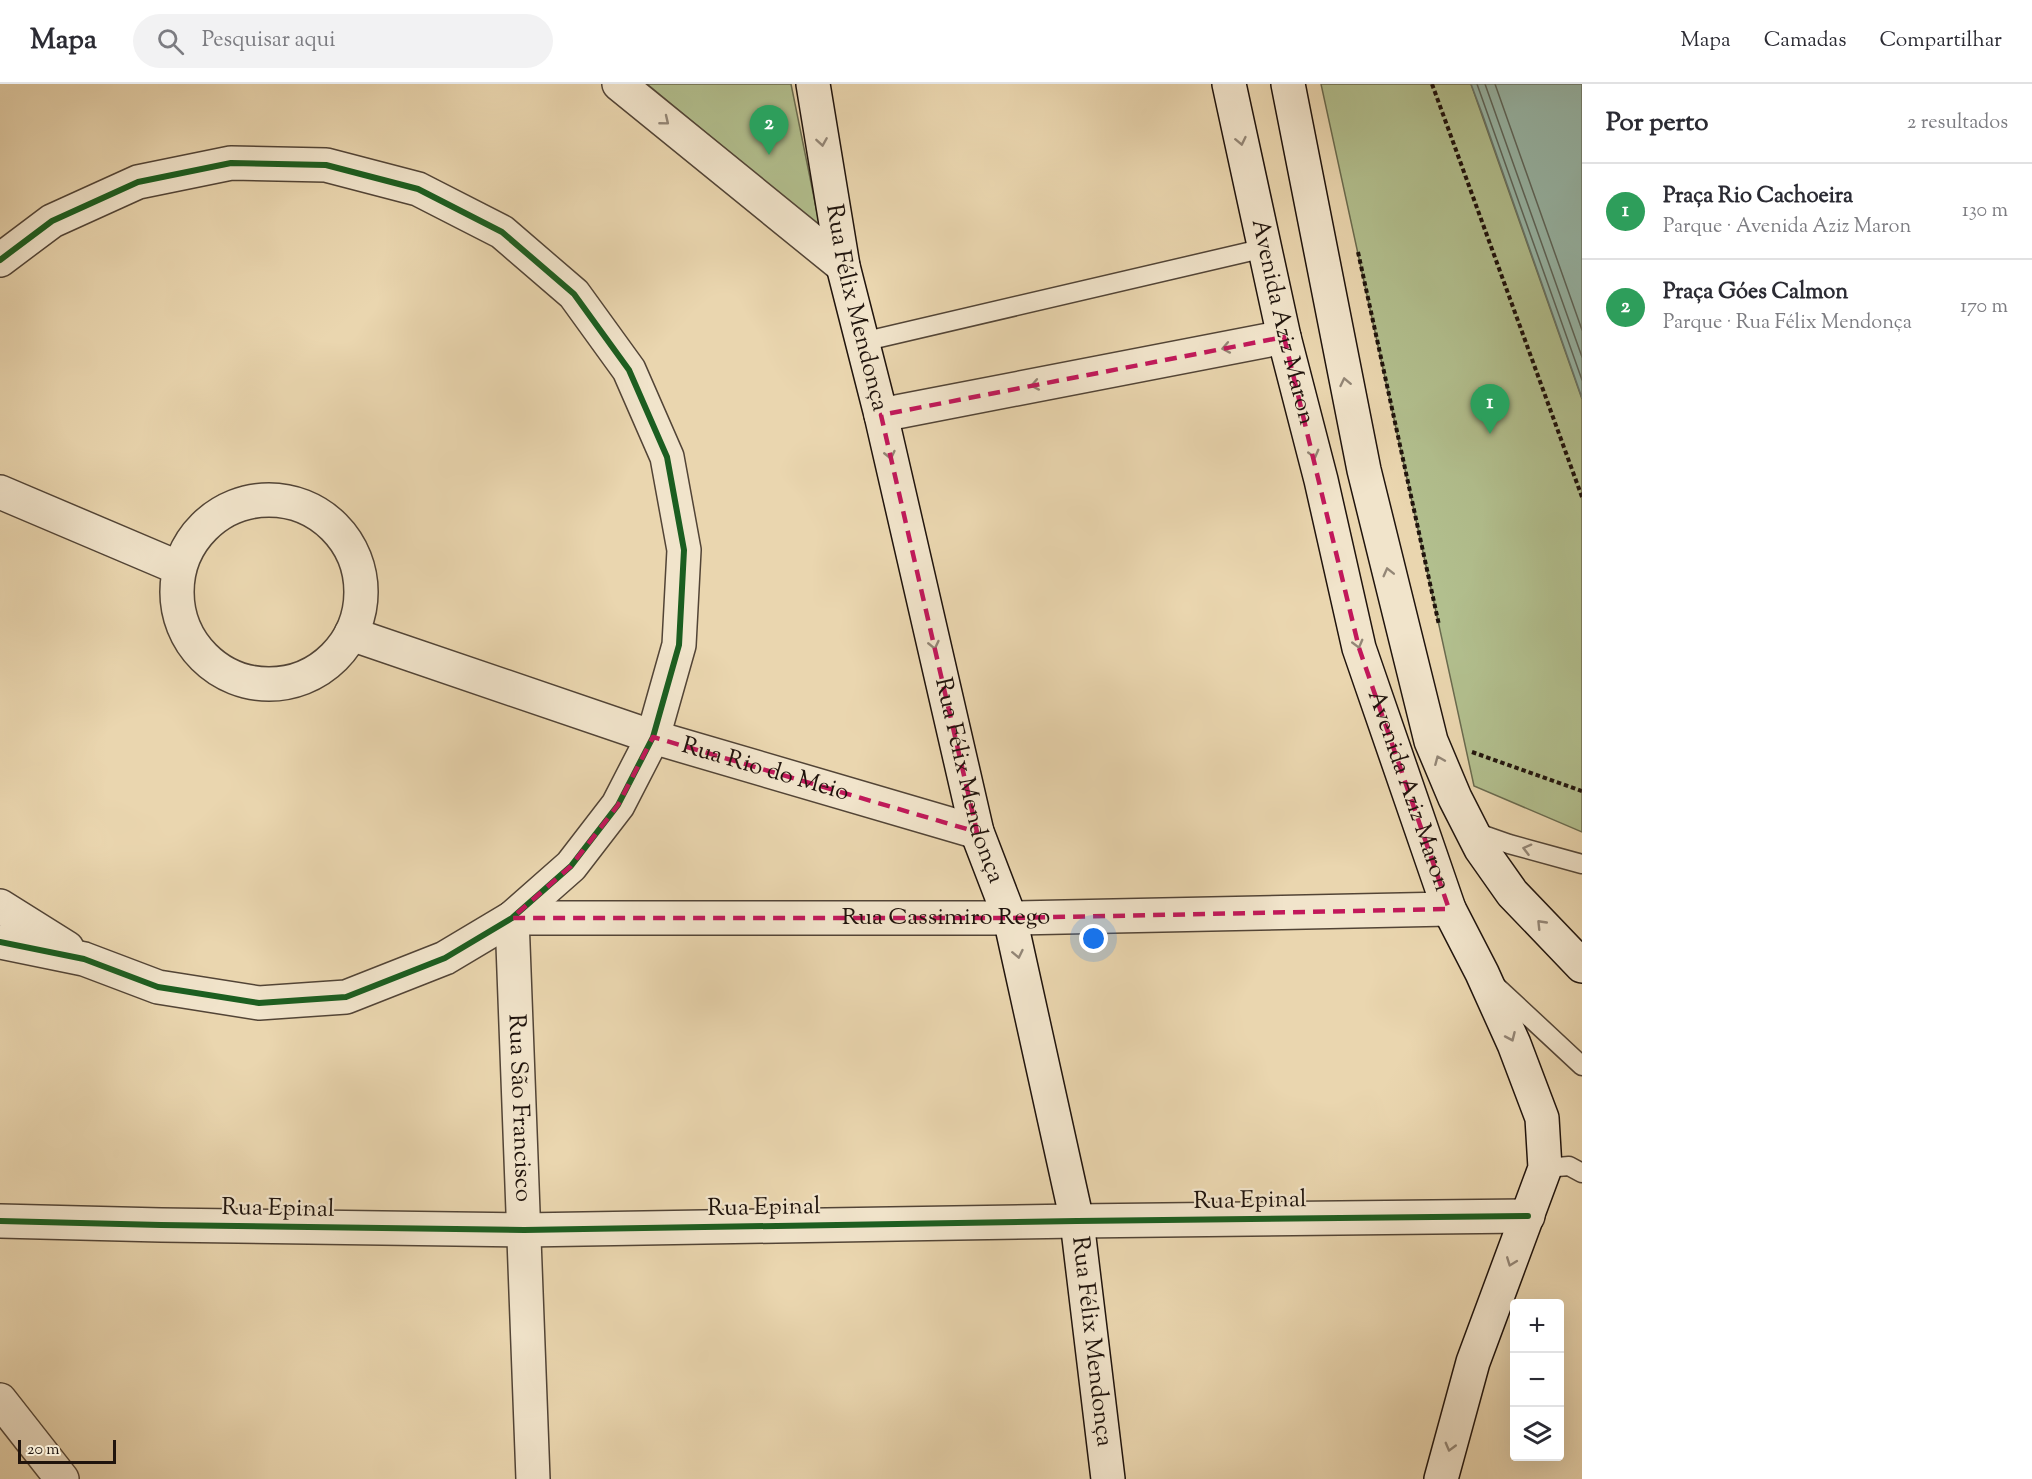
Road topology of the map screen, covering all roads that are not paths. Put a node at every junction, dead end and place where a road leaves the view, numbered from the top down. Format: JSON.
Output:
{"nodes":[{"id":1,"x":620,"y":84,"type":"edge"},
{"id":2,"x":813,"y":84,"type":"edge"},
{"id":3,"x":1229,"y":84,"type":"edge"},
{"id":4,"x":1288,"y":84,"type":"edge"},
{"id":5,"x":1264,"y":248,"type":"junction"},
{"id":6,"x":0,"y":260,"type":"edge"},
{"id":7,"x":843,"y":266,"type":"junction"},
{"id":8,"x":1284,"y":337,"type":"junction"},
{"id":9,"x":862,"y":342,"type":"junction"},
{"id":10,"x":880,"y":415,"type":"junction"},
{"id":11,"x":0,"y":492,"type":"edge"},
{"id":12,"x":179,"y":568,"type":"junction"},
{"id":13,"x":351,"y":634,"type":"junction"},
{"id":14,"x":653,"y":737,"type":"junction"},
{"id":15,"x":1472,"y":831,"type":"junction"},
{"id":16,"x":977,"y":832,"type":"junction"},
{"id":17,"x":1582,"y":864,"type":"edge"},
{"id":18,"x":0,"y":906,"type":"edge"},
{"id":19,"x":1449,"y":909,"type":"junction"},
{"id":20,"x":512,"y":918,"type":"junction"},
{"id":21,"x":1010,"y":918,"type":"junction"},
{"id":22,"x":0,"y":942,"type":"edge"},
{"id":23,"x":84,"y":959,"type":"junction"},
{"id":24,"x":1582,"y":966,"type":"edge"},
{"id":25,"x":1482,"y":973,"type":"junction"},
{"id":26,"x":1582,"y":1066,"type":"edge"},
{"id":27,"x":1545,"y":1167,"type":"junction"},
{"id":28,"x":1582,"y":1173,"type":"edge"},
{"id":29,"x":1528,"y":1216,"type":"junction"},
{"id":30,"x":0,"y":1221,"type":"edge"},
{"id":31,"x":1077,"y":1221,"type":"junction"},
{"id":32,"x":524,"y":1230,"type":"junction"},
{"id":33,"x":0,"y":1400,"type":"edge"},
{"id":34,"x":62,"y":1479,"type":"edge"},
{"id":35,"x":533,"y":1479,"type":"edge"},
{"id":36,"x":1108,"y":1479,"type":"edge"},
{"id":37,"x":1441,"y":1479,"type":"edge"}],
"edges":[{"from":1,"to":7,"type":"street","one_way":true},
{"from":2,"to":7,"type":"street","name":"Rua Félix Mendonça","one_way":true},
{"from":3,"to":5,"type":"street","name":"Avenida Aziz Maron","one_way":true},
{"from":15,"to":4,"type":"street","name":"Avenida Aziz Maron","one_way":true},
{"from":5,"to":8,"type":"street","name":"Avenida Aziz Maron"},
{"from":5,"to":9,"type":"lane"},
{"from":6,"to":14,"type":"street"},
{"from":7,"to":9,"type":"street","name":"Rua Félix Mendonça"},
{"from":8,"to":10,"type":"street","one_way":true},
{"from":8,"to":19,"type":"street","name":"Avenida Aziz Maron","one_way":true},
{"from":9,"to":10,"type":"street","name":"Rua Félix Mendonça"},
{"from":10,"to":16,"type":"street","name":"Rua Félix Mendonça","one_way":true},
{"from":11,"to":12,"type":"street"},
{"from":12,"to":13,"type":"street"},
{"from":12,"to":13,"type":"street"},
{"from":13,"to":14,"type":"street","name":"Rua Rio do Meio"},
{"from":14,"to":16,"type":"street","name":"Rua Rio do Meio"},
{"from":14,"to":20,"type":"street"},
{"from":17,"to":15,"type":"lane","one_way":true},
{"from":24,"to":15,"type":"street","name":"Avenida Aziz Maron","one_way":true},
{"from":16,"to":21,"type":"street","name":"Rua Félix Mendonça"},
{"from":18,"to":23,"type":"street"},
{"from":19,"to":21,"type":"street","name":"Rua Cassimiro Rego"},
{"from":19,"to":25,"type":"street","name":"Avenida Aziz Maron"},
{"from":20,"to":21,"type":"street","name":"Rua Cassimiro Rego"},
{"from":20,"to":23,"type":"street"},
{"from":20,"to":32,"type":"street","name":"Rua São Francisco"},
{"from":21,"to":31,"type":"street","name":"Rua Félix Mendonça","one_way":true},
{"from":22,"to":23,"type":"street"},
{"from":25,"to":26,"type":"lane"},
{"from":25,"to":27,"type":"street","name":"Avenida Aziz Maron","one_way":true},
{"from":27,"to":28,"type":"lane"},
{"from":27,"to":29,"type":"street","name":"Avenida Aziz Maron"},
{"from":29,"to":31,"type":"street","name":"Rua Epinal"},
{"from":29,"to":37,"type":"street","name":"Avenida Aziz Maron","one_way":true},
{"from":30,"to":32,"type":"street","name":"Rua Epinal"},
{"from":31,"to":32,"type":"street","name":"Rua Epinal"},
{"from":31,"to":36,"type":"street","name":"Rua Félix Mendonça"},
{"from":32,"to":35,"type":"street","name":"Rua São Francisco"},
{"from":33,"to":34,"type":"street"}]}
